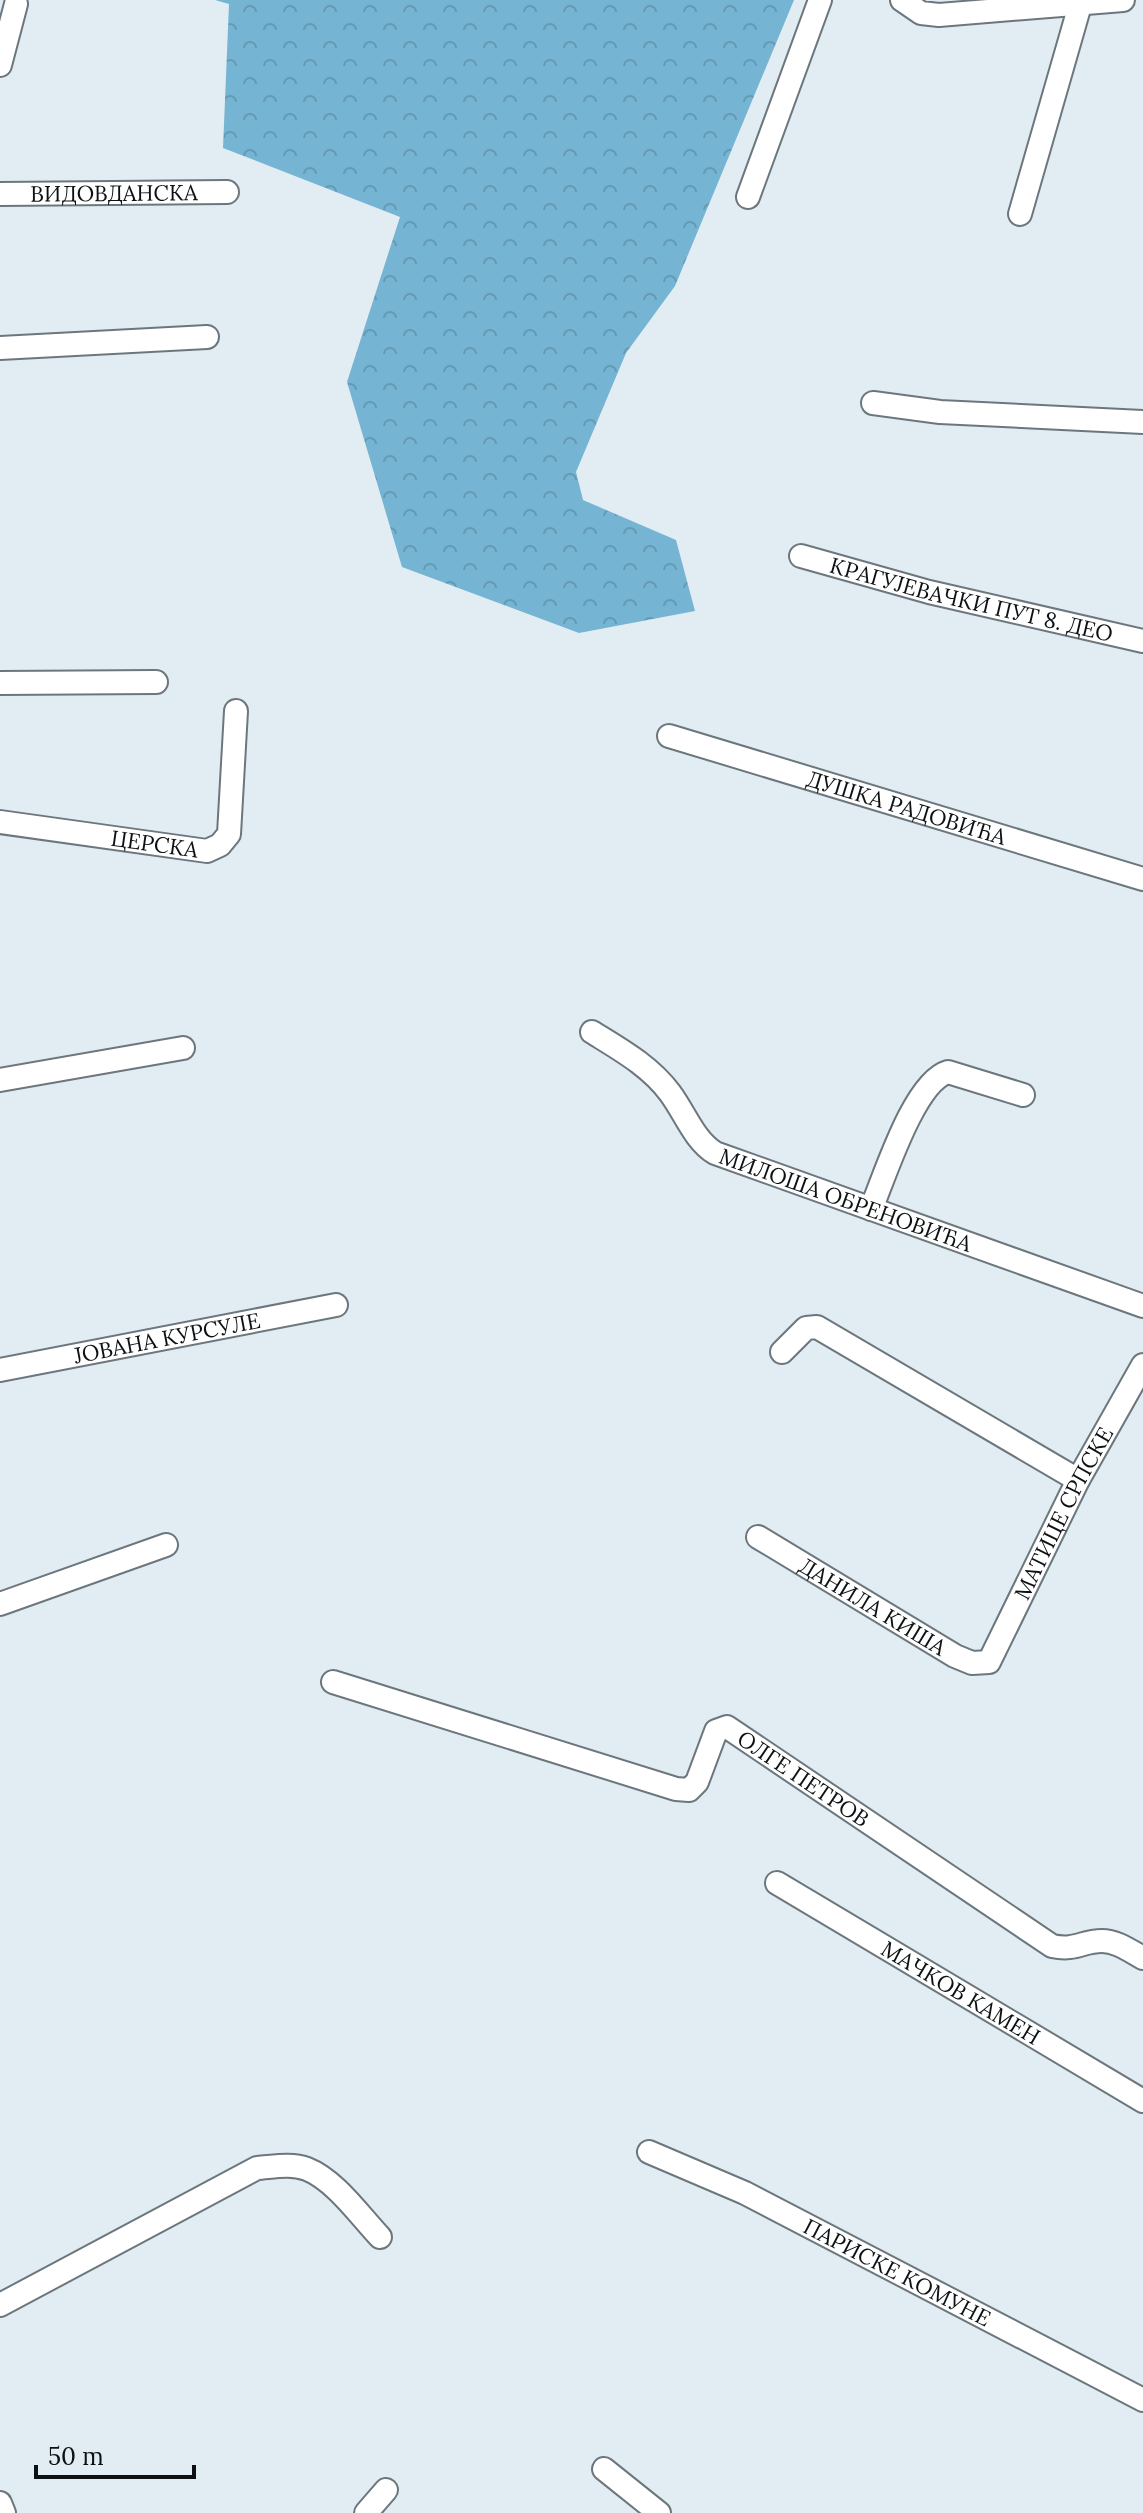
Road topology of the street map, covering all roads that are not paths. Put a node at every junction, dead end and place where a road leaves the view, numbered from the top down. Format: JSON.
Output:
{"nodes":[{"id":1,"x":820,"y":0,"type":"edge"},
{"id":2,"x":902,"y":0,"type":"edge"},
{"id":3,"x":1123,"y":0,"type":"edge"},
{"id":4,"x":16,"y":4,"type":"dead end"},
{"id":5,"x":1080,"y":5,"type":"junction"},
{"id":6,"x":0,"y":65,"type":"edge"},
{"id":7,"x":227,"y":192,"type":"dead end"},
{"id":8,"x":0,"y":194,"type":"edge"},
{"id":9,"x":748,"y":197,"type":"dead end"},
{"id":10,"x":1020,"y":214,"type":"dead end"},
{"id":11,"x":207,"y":337,"type":"dead end"},
{"id":12,"x":0,"y":348,"type":"edge"},
{"id":13,"x":873,"y":403,"type":"dead end"},
{"id":14,"x":1143,"y":422,"type":"edge"},
{"id":15,"x":801,"y":556,"type":"dead end"},
{"id":16,"x":1143,"y":641,"type":"edge"},
{"id":17,"x":156,"y":682,"type":"dead end"},
{"id":18,"x":0,"y":683,"type":"edge"},
{"id":19,"x":236,"y":711,"type":"dead end"},
{"id":20,"x":669,"y":736,"type":"dead end"},
{"id":21,"x":0,"y":822,"type":"edge"},
{"id":22,"x":1143,"y":879,"type":"edge"},
{"id":23,"x":592,"y":1032,"type":"dead end"},
{"id":24,"x":183,"y":1048,"type":"dead end"},
{"id":25,"x":0,"y":1080,"type":"edge"},
{"id":26,"x":1023,"y":1095,"type":"dead end"},
{"id":27,"x":871,"y":1209,"type":"junction"},
{"id":28,"x":336,"y":1305,"type":"dead end"},
{"id":29,"x":1143,"y":1306,"type":"edge"},
{"id":30,"x":782,"y":1352,"type":"dead end"},
{"id":31,"x":1143,"y":1365,"type":"edge"},
{"id":32,"x":0,"y":1370,"type":"edge"},
{"id":33,"x":1078,"y":1480,"type":"junction"},
{"id":34,"x":758,"y":1537,"type":"dead end"},
{"id":35,"x":166,"y":1545,"type":"dead end"},
{"id":36,"x":0,"y":1604,"type":"edge"},
{"id":37,"x":989,"y":1662,"type":"joint"},
{"id":38,"x":333,"y":1682,"type":"dead end"},
{"id":39,"x":777,"y":1883,"type":"dead end"},
{"id":40,"x":1143,"y":1958,"type":"edge"},
{"id":41,"x":1143,"y":2101,"type":"edge"},
{"id":42,"x":649,"y":2152,"type":"dead end"},
{"id":43,"x":380,"y":2237,"type":"dead end"},
{"id":44,"x":0,"y":2305,"type":"edge"},
{"id":45,"x":1143,"y":2400,"type":"edge"},
{"id":46,"x":604,"y":2469,"type":"dead end"},
{"id":47,"x":386,"y":2490,"type":"dead end"},
{"id":48,"x":0,"y":2503,"type":"edge"},
{"id":49,"x":4,"y":2513,"type":"edge"},
{"id":50,"x":366,"y":2513,"type":"edge"},
{"id":51,"x":659,"y":2513,"type":"edge"}],
"edges":[{"from":1,"to":9,"type":"street"},
{"from":2,"to":5,"type":"street"},
{"from":3,"to":5,"type":"street"},
{"from":4,"to":6,"type":"street"},
{"from":5,"to":10,"type":"street"},
{"from":7,"to":8,"type":"street","name":"ВИДОВДАНСКА"},
{"from":11,"to":12,"type":"street"},
{"from":13,"to":14,"type":"street"},
{"from":15,"to":16,"type":"street","name":"КРАГУЈЕВАЧКИ ПУТ 8. ДЕО"},
{"from":17,"to":18,"type":"street"},
{"from":19,"to":21,"type":"street","name":"ЦЕРСКА"},
{"from":20,"to":22,"type":"street","name":"ДУШКА РАДОВИЋА"},
{"from":23,"to":27,"type":"street","name":"МИЛОША ОБРЕНОВИЋА"},
{"from":24,"to":25,"type":"street"},
{"from":26,"to":27,"type":"street"},
{"from":27,"to":29,"type":"street","name":"МИЛОША ОБРЕНОВИЋА"},
{"from":28,"to":32,"type":"street","name":"ЈОВАНА КУРСУЛЕ"},
{"from":30,"to":33,"type":"street"},
{"from":31,"to":33,"type":"street","name":"МАТИЦЕ СРПСКЕ"},
{"from":33,"to":37,"type":"street","name":"МАТИЦЕ СРПСКЕ"},
{"from":34,"to":37,"type":"street","name":"ДАНИЛА КИША"},
{"from":35,"to":36,"type":"street"},
{"from":38,"to":40,"type":"street","name":"ОЛГЕ ПЕТРОВ"},
{"from":39,"to":41,"type":"street","name":"МАЧКОВ КАМЕН"},
{"from":42,"to":45,"type":"street","name":"ПАРИСКЕ КОМУНЕ"},
{"from":43,"to":44,"type":"street"},
{"from":46,"to":51,"type":"street"},
{"from":47,"to":50,"type":"street"},
{"from":48,"to":49,"type":"street"}]}
